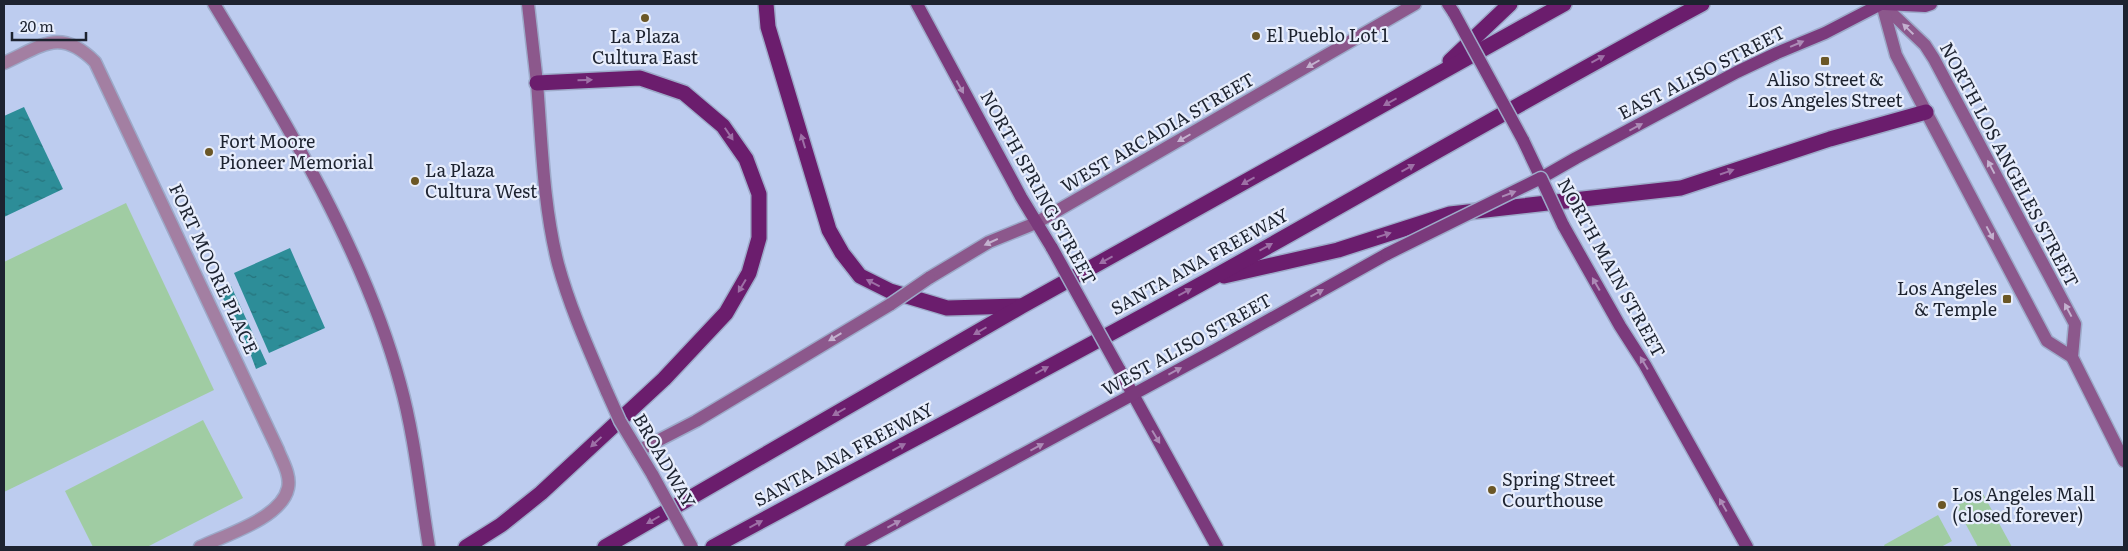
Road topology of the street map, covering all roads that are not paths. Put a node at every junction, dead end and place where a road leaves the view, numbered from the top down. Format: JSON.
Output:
{"nodes":[{"id":1,"x":214,"y":4,"type":"edge"},
{"id":2,"x":528,"y":4,"type":"edge"},
{"id":3,"x":766,"y":4,"type":"edge"},
{"id":4,"x":916,"y":4,"type":"edge"},
{"id":5,"x":1415,"y":4,"type":"edge"},
{"id":6,"x":1510,"y":4,"type":"edge"},
{"id":7,"x":1564,"y":4,"type":"edge"},
{"id":8,"x":1702,"y":4,"type":"edge"},
{"id":9,"x":1882,"y":4,"type":"edge"},
{"id":10,"x":1931,"y":4,"type":"edge"},
{"id":11,"x":1451,"y":9,"type":"edge"},
{"id":12,"x":4,"y":63,"type":"edge"},
{"id":13,"x":1433,"y":78,"type":"junction"},
{"id":14,"x":537,"y":83,"type":"junction"},
{"id":15,"x":1926,"y":112,"type":"junction"},
{"id":16,"x":1541,"y":178,"type":"junction"},
{"id":17,"x":1036,"y":223,"type":"junction"},
{"id":18,"x":1208,"y":280,"type":"junction"},
{"id":19,"x":1022,"y":306,"type":"junction"},
{"id":20,"x":2072,"y":357,"type":"junction"},
{"id":21,"x":1132,"y":395,"type":"junction"},
{"id":22,"x":638,"y":451,"type":"junction"},
{"id":23,"x":2124,"y":461,"type":"edge"},
{"id":24,"x":200,"y":547,"type":"edge"},
{"id":25,"x":429,"y":547,"type":"edge"},
{"id":26,"x":466,"y":547,"type":"edge"},
{"id":27,"x":605,"y":547,"type":"edge"},
{"id":28,"x":692,"y":547,"type":"edge"},
{"id":29,"x":713,"y":547,"type":"edge"},
{"id":30,"x":851,"y":547,"type":"edge"},
{"id":31,"x":1216,"y":547,"type":"edge"},
{"id":32,"x":1747,"y":547,"type":"edge"}],
"edges":[{"from":1,"to":25,"type":"main road"},
{"from":2,"to":14,"type":"main road","name":"BROADWAY"},
{"from":19,"to":3,"type":"highway","one_way":true},
{"from":4,"to":17,"type":"main road","name":"NORTH SPRING STREET","one_way":true},
{"from":5,"to":17,"type":"main road","name":"WEST ARCADIA STREET","one_way":true},
{"from":6,"to":13,"type":"highway"},
{"from":7,"to":13,"type":"highway","name":"SANTA ANA FREEWAY"},
{"from":18,"to":8,"type":"highway","name":"SANTA ANA FREEWAY","one_way":true},
{"from":9,"to":10,"type":"main road","name":"EAST ALISO STREET"},
{"from":16,"to":9,"type":"main road","name":"EAST ALISO STREET","one_way":true},
{"from":11,"to":16,"type":"main road","name":"NORTH MAIN STREET","bridge":true},
{"from":12,"to":24,"type":"street","name":"FORT MOORE PLACE"},
{"from":13,"to":19,"type":"highway","name":"SANTA ANA FREEWAY","one_way":true},
{"from":14,"to":22,"type":"main road","name":"BROADWAY","bridge":true},
{"from":14,"to":26,"type":"highway","one_way":true},
{"from":18,"to":15,"type":"highway","one_way":true},
{"from":15,"to":20,"type":"main road","name":"NORTH LOS ANGELES STREET","one_way":true},
{"from":20,"to":15,"type":"main road","name":"NORTH LOS ANGELES STREET","one_way":true},
{"from":21,"to":16,"type":"main road","name":"WEST ALISO STREET","one_way":true,"bridge":true},
{"from":32,"to":16,"type":"main road","name":"NORTH MAIN STREET","one_way":true,"bridge":true},
{"from":17,"to":21,"type":"main road","name":"NORTH SPRING STREET","bridge":true},
{"from":17,"to":22,"type":"main road","name":"WEST ARCADIA STREET","one_way":true,"bridge":true},
{"from":29,"to":18,"type":"highway","name":"SANTA ANA FREEWAY","one_way":true},
{"from":19,"to":27,"type":"highway","name":"SANTA ANA FREEWAY","one_way":true},
{"from":20,"to":23,"type":"main road"},
{"from":30,"to":21,"type":"main road","name":"WEST ALISO STREET","one_way":true},
{"from":21,"to":31,"type":"main road","name":"NORTH SPRING STREET","one_way":true},
{"from":22,"to":28,"type":"main road","name":"BROADWAY","bridge":true}]}
